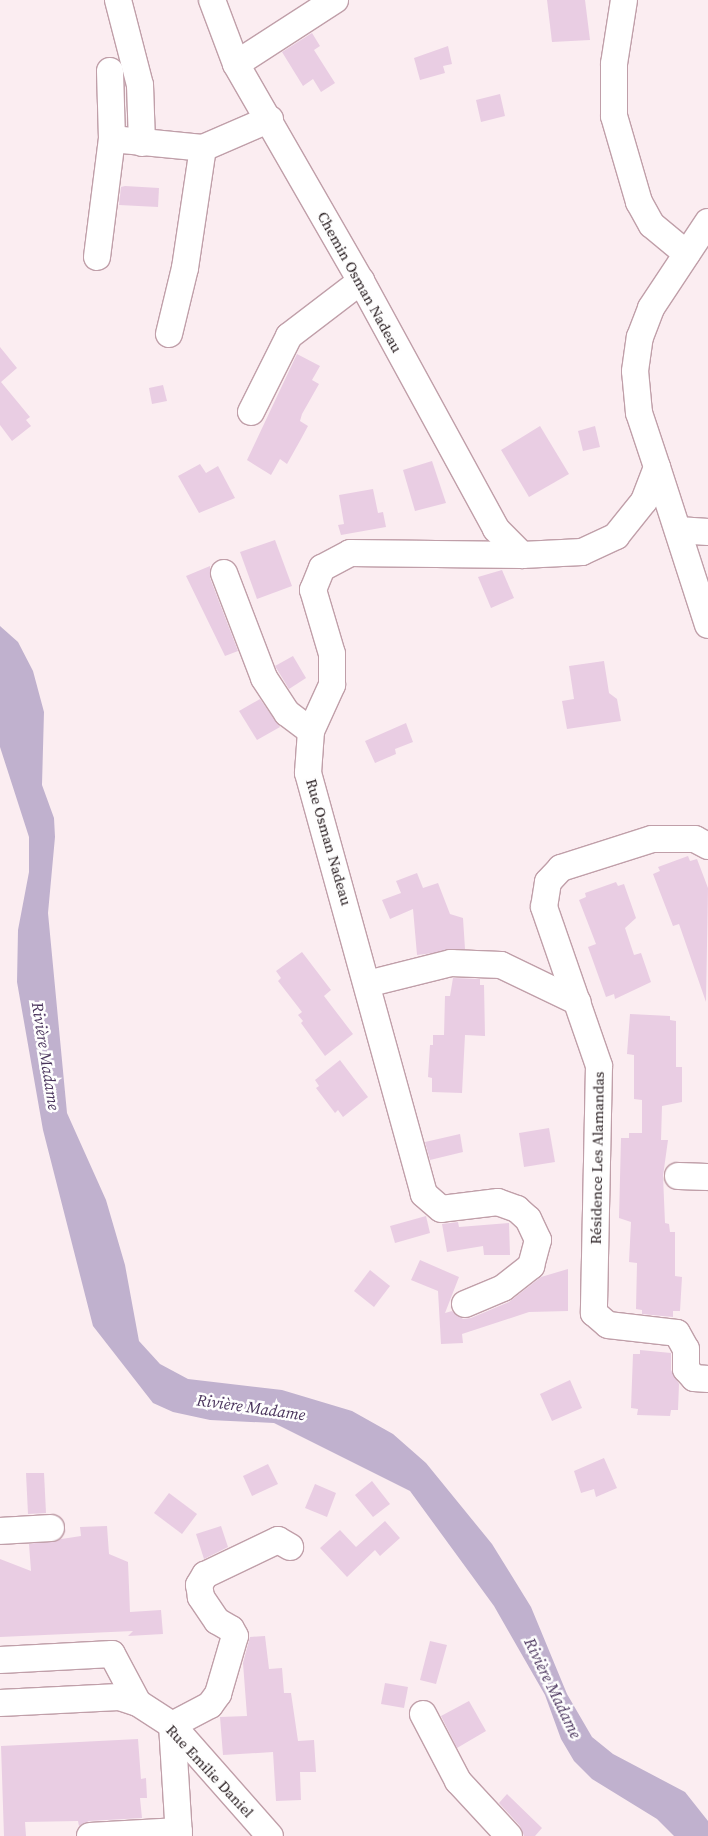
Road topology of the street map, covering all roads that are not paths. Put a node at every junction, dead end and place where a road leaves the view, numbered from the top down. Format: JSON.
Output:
{"nodes":[{"id":1,"x":118,"y":0,"type":"edge"},
{"id":2,"x":212,"y":0,"type":"edge"},
{"id":3,"x":335,"y":0,"type":"edge"},
{"id":4,"x":624,"y":0,"type":"edge"},
{"id":5,"x":236,"y":64,"type":"junction"},
{"id":6,"x":110,"y":71,"type":"dead end"},
{"id":7,"x":270,"y":119,"type":"junction"},
{"id":8,"x":112,"y":140,"type":"junction"},
{"id":9,"x":142,"y":143,"type":"junction"},
{"id":10,"x":203,"y":148,"type":"junction"},
{"id":11,"x":708,"y":222,"type":"edge"},
{"id":12,"x":687,"y":254,"type":"junction"},
{"id":13,"x":97,"y":257,"type":"dead end"},
{"id":14,"x":361,"y":281,"type":"junction"},
{"id":15,"x":169,"y":334,"type":"dead end"},
{"id":16,"x":251,"y":412,"type":"dead end"},
{"id":17,"x":657,"y":467,"type":"junction"},
{"id":18,"x":678,"y":530,"type":"junction"},
{"id":19,"x":708,"y":532,"type":"edge"},
{"id":20,"x":522,"y":555,"type":"junction"},
{"id":21,"x":224,"y":573,"type":"dead end"},
{"id":22,"x":708,"y":625,"type":"edge"},
{"id":23,"x":311,"y":731,"type":"junction"},
{"id":24,"x":708,"y":846,"type":"edge"},
{"id":25,"x":367,"y":984,"type":"junction"},
{"id":26,"x":578,"y":1002,"type":"junction"},
{"id":27,"x":678,"y":1176,"type":"dead end"},
{"id":28,"x":708,"y":1177,"type":"edge"},
{"id":29,"x":465,"y":1304,"type":"dead end"},
{"id":30,"x":708,"y":1379,"type":"edge"},
{"id":31,"x":51,"y":1528,"type":"dead end"},
{"id":32,"x":0,"y":1531,"type":"edge"},
{"id":33,"x":290,"y":1547,"type":"dead end"},
{"id":34,"x":0,"y":1660,"type":"edge"},
{"id":35,"x":0,"y":1703,"type":"edge"},
{"id":36,"x":138,"y":1704,"type":"junction"},
{"id":37,"x":423,"y":1714,"type":"dead end"},
{"id":38,"x":172,"y":1726,"type":"junction"},
{"id":39,"x":179,"y":1834,"type":"edge"},
{"id":40,"x":90,"y":1836,"type":"edge"},
{"id":41,"x":270,"y":1836,"type":"edge"},
{"id":42,"x":509,"y":1836,"type":"edge"}],
"edges":[{"from":1,"to":9,"type":"street"},
{"from":2,"to":5,"type":"street","name":"Chemin Osman Nadeau"},
{"from":3,"to":5,"type":"street"},
{"from":4,"to":12,"type":"street"},
{"from":5,"to":7,"type":"street","name":"Chemin Osman Nadeau"},
{"from":6,"to":8,"type":"street"},
{"from":7,"to":10,"type":"street"},
{"from":7,"to":14,"type":"street","name":"Chemin Osman Nadeau"},
{"from":8,"to":9,"type":"street"},
{"from":8,"to":13,"type":"street"},
{"from":9,"to":10,"type":"street"},
{"from":10,"to":15,"type":"street"},
{"from":11,"to":12,"type":"street"},
{"from":12,"to":17,"type":"street"},
{"from":14,"to":16,"type":"street"},
{"from":14,"to":20,"type":"street","name":"Chemin Osman Nadeau"},
{"from":17,"to":18,"type":"street"},
{"from":17,"to":20,"type":"street","name":"Rue Osman Nadeau"},
{"from":18,"to":19,"type":"street"},
{"from":18,"to":22,"type":"street"},
{"from":20,"to":23,"type":"street","name":"Rue Osman Nadeau"},
{"from":21,"to":23,"type":"street"},
{"from":23,"to":25,"type":"street","name":"Rue Osman Nadeau"},
{"from":24,"to":26,"type":"street","name":"Résidence Les Alamandas"},
{"from":25,"to":26,"type":"street"},
{"from":25,"to":29,"type":"street","name":"Rue Osman Nadeau"},
{"from":26,"to":30,"type":"street","name":"Résidence Les Alamandas"},
{"from":27,"to":28,"type":"street"},
{"from":31,"to":32,"type":"street"},
{"from":33,"to":38,"type":"street"},
{"from":34,"to":36,"type":"street"},
{"from":35,"to":36,"type":"street","name":"Rue Emilie Daniel"},
{"from":36,"to":38,"type":"street","name":"Rue Emilie Daniel"},
{"from":37,"to":42,"type":"street"},
{"from":38,"to":39,"type":"street"},
{"from":38,"to":41,"type":"street","name":"Rue Emilie Daniel"},
{"from":39,"to":40,"type":"street"}]}
